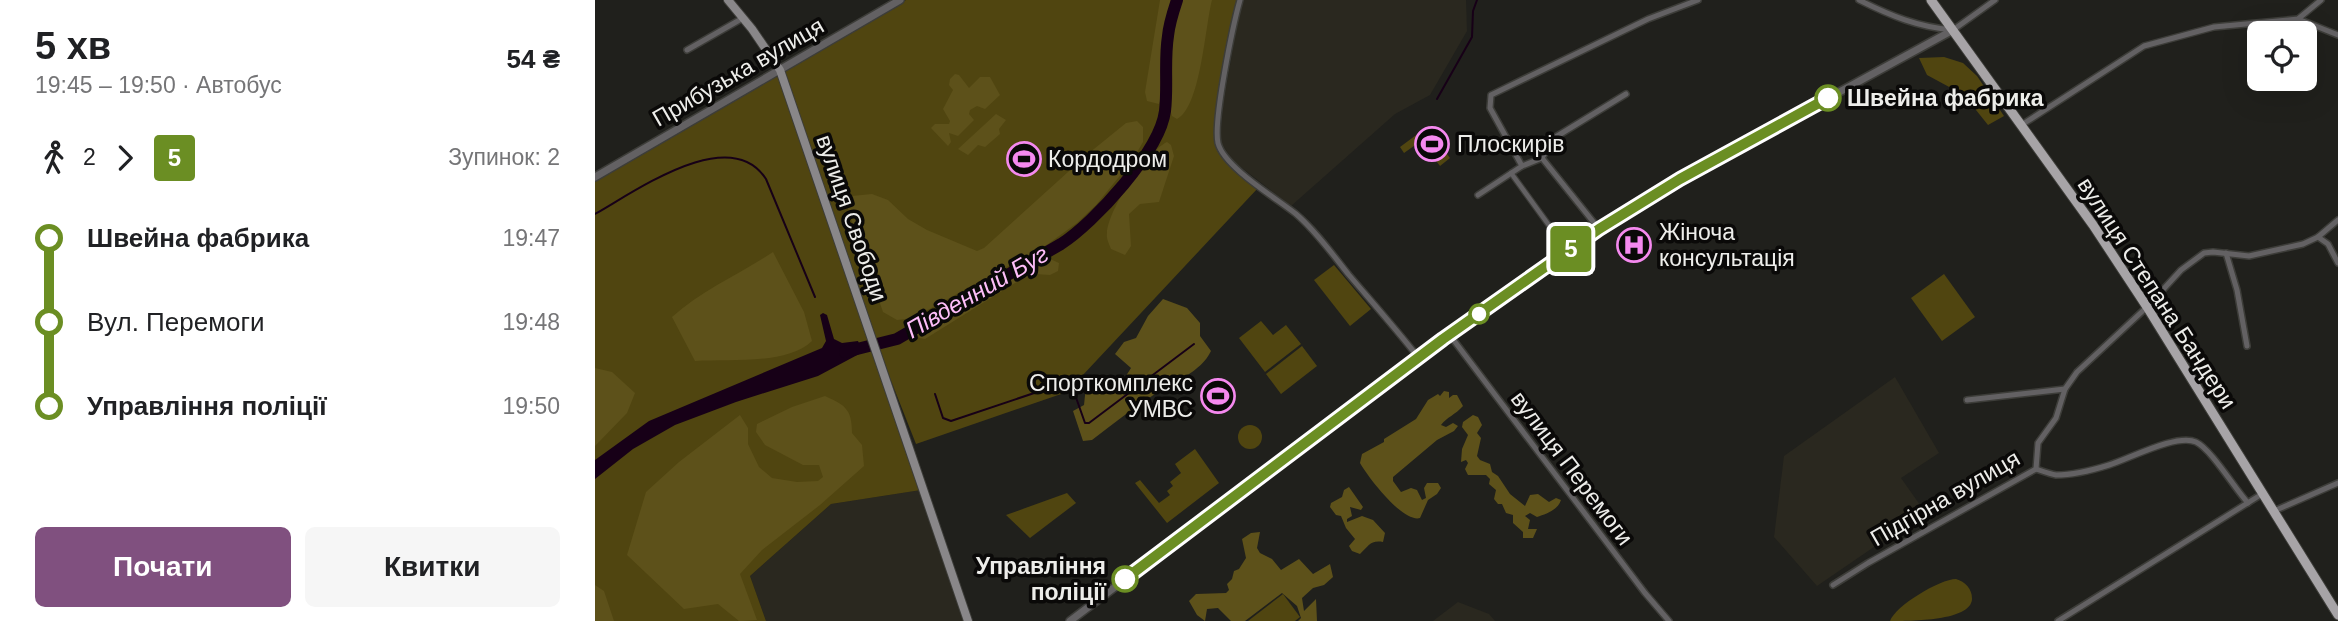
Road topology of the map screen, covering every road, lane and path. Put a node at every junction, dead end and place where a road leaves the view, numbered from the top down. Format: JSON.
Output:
{"nodes":[{"id":1,"x":728,"y":0,"type":"edge"},
{"id":2,"x":901,"y":0,"type":"edge"},
{"id":3,"x":1240,"y":0,"type":"edge"},
{"id":4,"x":1698,"y":0,"type":"edge"},
{"id":5,"x":1859,"y":0,"type":"edge"},
{"id":6,"x":1931,"y":0,"type":"edge"},
{"id":7,"x":1995,"y":0,"type":"edge"},
{"id":8,"x":2321,"y":0,"type":"edge"},
{"id":9,"x":743,"y":18,"type":"junction"},
{"id":10,"x":2298,"y":19,"type":"junction"},
{"id":11,"x":1953,"y":30,"type":"junction"},
{"id":12,"x":2338,"y":35,"type":"edge"},
{"id":13,"x":687,"y":50,"type":"dead end"},
{"id":14,"x":780,"y":70,"type":"junction"},
{"id":15,"x":1626,"y":94,"type":"dead end"},
{"id":16,"x":2023,"y":124,"type":"junction"},
{"id":17,"x":1542,"y":158,"type":"junction"},
{"id":18,"x":1522,"y":166,"type":"junction"},
{"id":19,"x":1511,"y":173,"type":"junction"},
{"id":20,"x":595,"y":177,"type":"edge"},
{"id":21,"x":1478,"y":195,"type":"dead end"},
{"id":22,"x":2338,"y":220,"type":"edge"},
{"id":23,"x":1599,"y":229,"type":"junction"},
{"id":24,"x":2318,"y":237,"type":"junction"},
{"id":25,"x":1565,"y":246,"type":"dead end"},
{"id":26,"x":2226,"y":253,"type":"junction"},
{"id":27,"x":2338,"y":263,"type":"edge"},
{"id":28,"x":2147,"y":307,"type":"junction"},
{"id":29,"x":1449,"y":334,"type":"junction"},
{"id":30,"x":2247,"y":346,"type":"dead end"},
{"id":31,"x":1418,"y":357,"type":"junction"},
{"id":32,"x":2065,"y":388,"type":"junction"},
{"id":33,"x":1967,"y":400,"type":"dead end"},
{"id":34,"x":2036,"y":469,"type":"junction"},
{"id":35,"x":2338,"y":483,"type":"edge"},
{"id":36,"x":2262,"y":494,"type":"junction"},
{"id":37,"x":2248,"y":503,"type":"junction"},
{"id":38,"x":2273,"y":511,"type":"junction"},
{"id":39,"x":1833,"y":585,"type":"dead end"},
{"id":40,"x":2338,"y":615,"type":"edge"},
{"id":41,"x":968,"y":621,"type":"edge"},
{"id":42,"x":1070,"y":621,"type":"edge"},
{"id":43,"x":1669,"y":621,"type":"edge"},
{"id":44,"x":2058,"y":621,"type":"edge"}],
"edges":[{"from":1,"to":9,"type":"main road","name":"вулиця Свободи"},
{"from":2,"to":14,"type":"street","name":"Прибузька вулиця"},
{"from":3,"to":31,"type":"street"},
{"from":4,"to":18,"type":"street"},
{"from":5,"to":11,"type":"street"},
{"from":6,"to":11,"type":"main road","name":"вулиця Степана Бандери"},
{"from":7,"to":11,"type":"street"},
{"from":8,"to":10,"type":"street"},
{"from":9,"to":13,"type":"street"},
{"from":9,"to":14,"type":"main road","name":"вулиця Свободи"},
{"from":10,"to":12,"type":"street"},
{"from":10,"to":16,"type":"street"},
{"from":11,"to":16,"type":"main road","name":"вулиця Степана Бандери"},
{"from":11,"to":23,"type":"street"},
{"from":14,"to":20,"type":"street","name":"Прибузька вулиця"},
{"from":14,"to":41,"type":"main road","name":"вулиця Свободи"},
{"from":15,"to":17,"type":"street"},
{"from":16,"to":28,"type":"main road","name":"вулиця Степана Бандери"},
{"from":17,"to":18,"type":"street"},
{"from":17,"to":23,"type":"street"},
{"from":18,"to":19,"type":"street"},
{"from":19,"to":21,"type":"street"},
{"from":19,"to":25,"type":"street"},
{"from":22,"to":24,"type":"street","name":"Підгірна вулиця"},
{"from":23,"to":29,"type":"street"},
{"from":24,"to":26,"type":"street","name":"Підгірна вулиця"},
{"from":24,"to":27,"type":"street"},
{"from":26,"to":28,"type":"street","name":"Підгірна вулиця"},
{"from":26,"to":30,"type":"street"},
{"from":28,"to":32,"type":"street","name":"Підгірна вулиця"},
{"from":28,"to":36,"type":"main road","name":"вулиця Степана Бандери"},
{"from":29,"to":31,"type":"street"},
{"from":29,"to":43,"type":"street","name":"вулиця Перемоги"},
{"from":31,"to":42,"type":"street"},
{"from":32,"to":33,"type":"street"},
{"from":32,"to":34,"type":"street","name":"Підгірна вулиця"},
{"from":34,"to":37,"type":"street"},
{"from":34,"to":39,"type":"street","name":"Підгірна вулиця"},
{"from":35,"to":38,"type":"street"},
{"from":36,"to":37,"type":"street"},
{"from":36,"to":38,"type":"main road","name":"вулиця Степана Бандери"},
{"from":37,"to":44,"type":"street"},
{"from":38,"to":40,"type":"main road","name":"вулиця Степана Бандери"}]}
